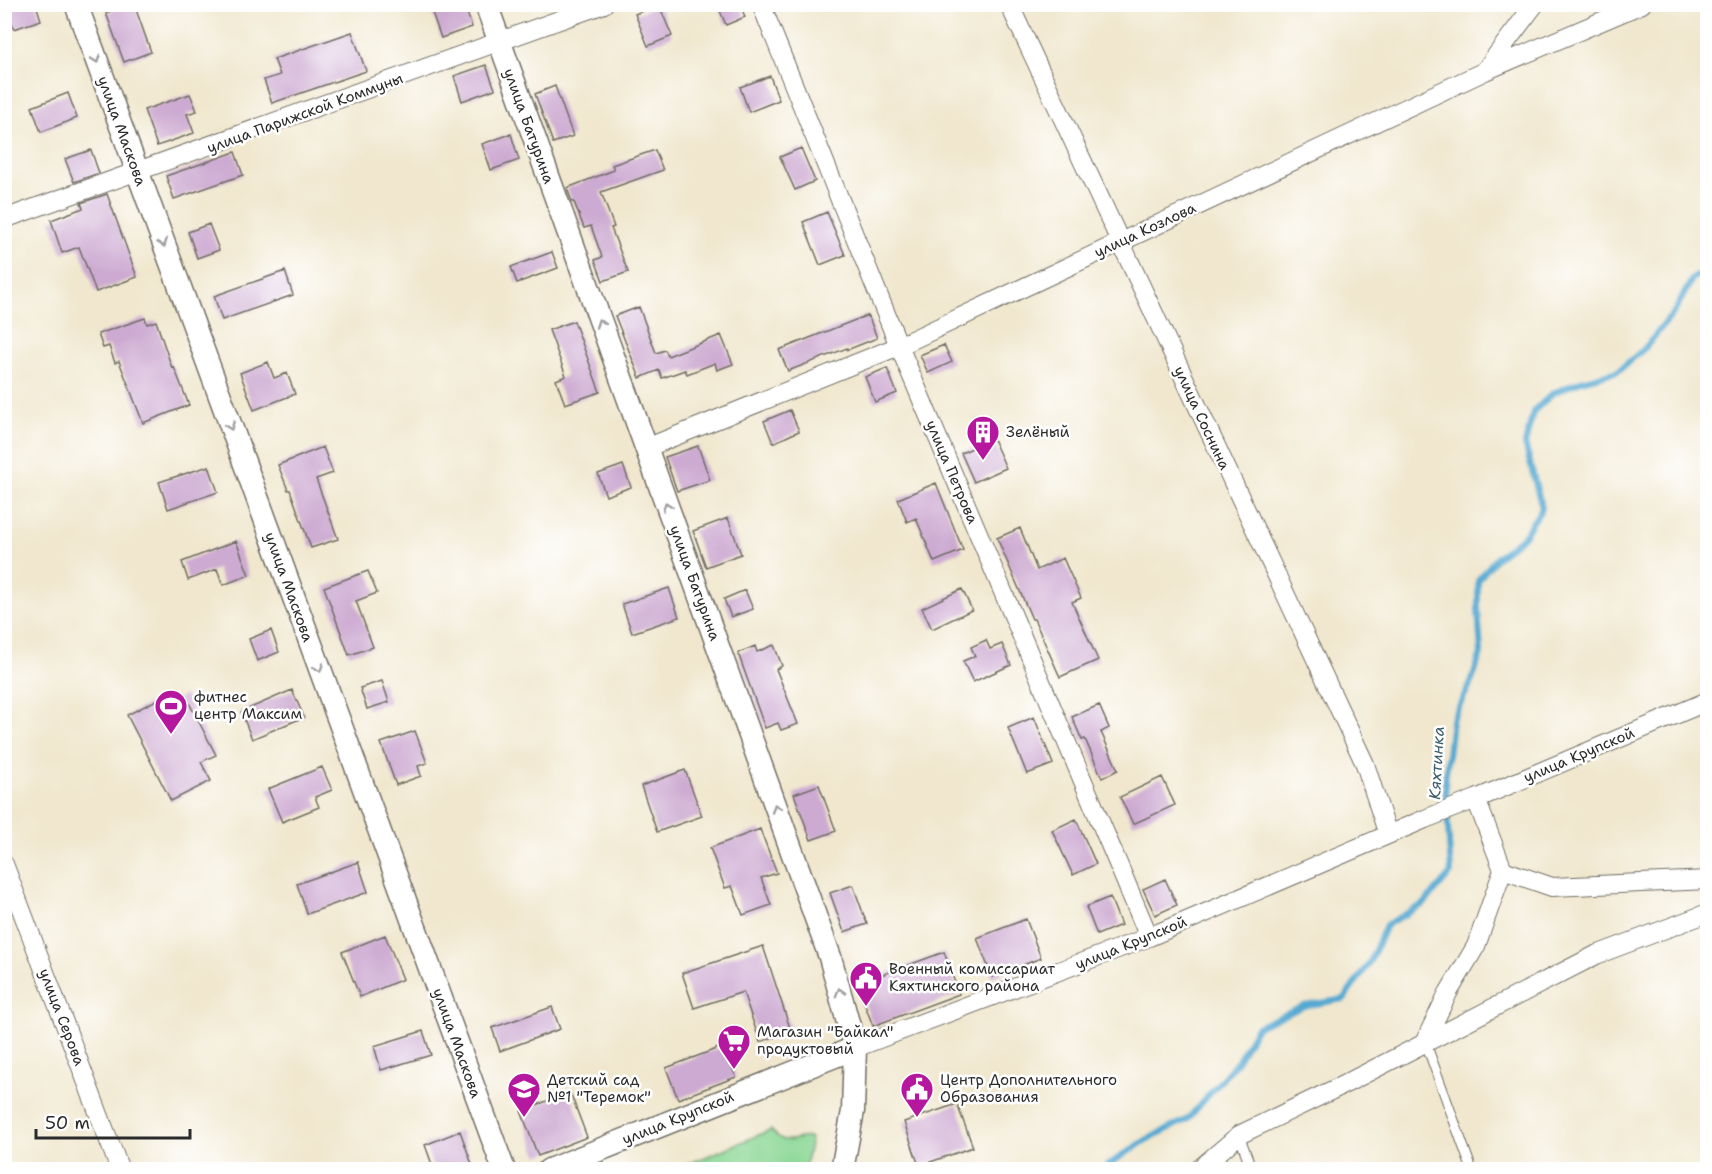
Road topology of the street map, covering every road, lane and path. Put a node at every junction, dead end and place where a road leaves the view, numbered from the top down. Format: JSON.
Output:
{"nodes":[{"id":1,"x":76,"y":4,"type":"edge"},
{"id":2,"x":486,"y":4,"type":"edge"},
{"id":3,"x":604,"y":4,"type":"edge"},
{"id":4,"x":761,"y":4,"type":"edge"},
{"id":5,"x":1009,"y":4,"type":"edge"},
{"id":6,"x":1535,"y":4,"type":"edge"},
{"id":7,"x":1642,"y":4,"type":"edge"},
{"id":8,"x":499,"y":44,"type":"junction"},
{"id":9,"x":1485,"y":71,"type":"junction"},
{"id":10,"x":137,"y":173,"type":"junction"},
{"id":11,"x":4,"y":219,"type":"edge"},
{"id":12,"x":1119,"y":242,"type":"junction"},
{"id":13,"x":899,"y":346,"type":"junction"},
{"id":14,"x":646,"y":448,"type":"junction"},
{"id":15,"x":1707,"y":701,"type":"edge"},
{"id":16,"x":1476,"y":799,"type":"junction"},
{"id":17,"x":1388,"y":835,"type":"junction"},
{"id":18,"x":4,"y":864,"type":"edge"},
{"id":19,"x":1503,"y":870,"type":"junction"},
{"id":20,"x":1707,"y":880,"type":"edge"},
{"id":21,"x":1707,"y":913,"type":"edge"},
{"id":22,"x":1149,"y":937,"type":"junction"},
{"id":23,"x":1425,"y":1041,"type":"junction"},
{"id":24,"x":855,"y":1048,"type":"junction"},
{"id":25,"x":1239,"y":1135,"type":"junction"},
{"id":26,"x":120,"y":1170,"type":"edge"},
{"id":27,"x":504,"y":1170,"type":"edge"},
{"id":28,"x":549,"y":1170,"type":"edge"},
{"id":29,"x":842,"y":1170,"type":"edge"},
{"id":30,"x":1198,"y":1170,"type":"edge"},
{"id":31,"x":1252,"y":1170,"type":"edge"},
{"id":32,"x":1472,"y":1170,"type":"edge"}],
"edges":[{"from":1,"to":10,"type":"street","name":"улица Маскова","one_way":true},
{"from":2,"to":8,"type":"street","name":"улица Батурина"},
{"from":3,"to":8,"type":"street","name":"улица Парижской Коммуны"},
{"from":4,"to":13,"type":"street","name":"улица Петрова"},
{"from":5,"to":12,"type":"street","name":"улица Соснина"},
{"from":6,"to":9,"type":"street"},
{"from":7,"to":9,"type":"street","name":"улица Козлова"},
{"from":8,"to":10,"type":"street","name":"улица Парижской Коммуны"},
{"from":14,"to":8,"type":"street","name":"улица Батурина","one_way":true},
{"from":9,"to":12,"type":"street","name":"улица Козлова"},
{"from":10,"to":11,"type":"street","name":"улица Парижской Коммуны"},
{"from":10,"to":27,"type":"street","name":"улица Маскова","one_way":true},
{"from":12,"to":13,"type":"street","name":"улица Козлова"},
{"from":12,"to":17,"type":"street","name":"улица Соснина"},
{"from":13,"to":14,"type":"street","name":"улица Козлова"},
{"from":13,"to":22,"type":"street","name":"улица Петрова"},
{"from":24,"to":14,"type":"street","name":"улица Батурина","one_way":true},
{"from":15,"to":16,"type":"street","name":"улица Крупской"},
{"from":16,"to":17,"type":"street","name":"улица Крупской"},
{"from":16,"to":19,"type":"street"},
{"from":17,"to":22,"type":"street","name":"улица Крупской"},
{"from":18,"to":26,"type":"street","name":"улица Серова"},
{"from":19,"to":20,"type":"street"},
{"from":19,"to":23,"type":"street"},
{"from":21,"to":23,"type":"street"},
{"from":22,"to":24,"type":"street","name":"улица Крупской"},
{"from":23,"to":25,"type":"street"},
{"from":23,"to":32,"type":"lane"},
{"from":24,"to":28,"type":"street","name":"улица Крупской"},
{"from":24,"to":29,"type":"street","name":"улица Батурина"},
{"from":25,"to":30,"type":"street"},
{"from":25,"to":31,"type":"lane"}]}
